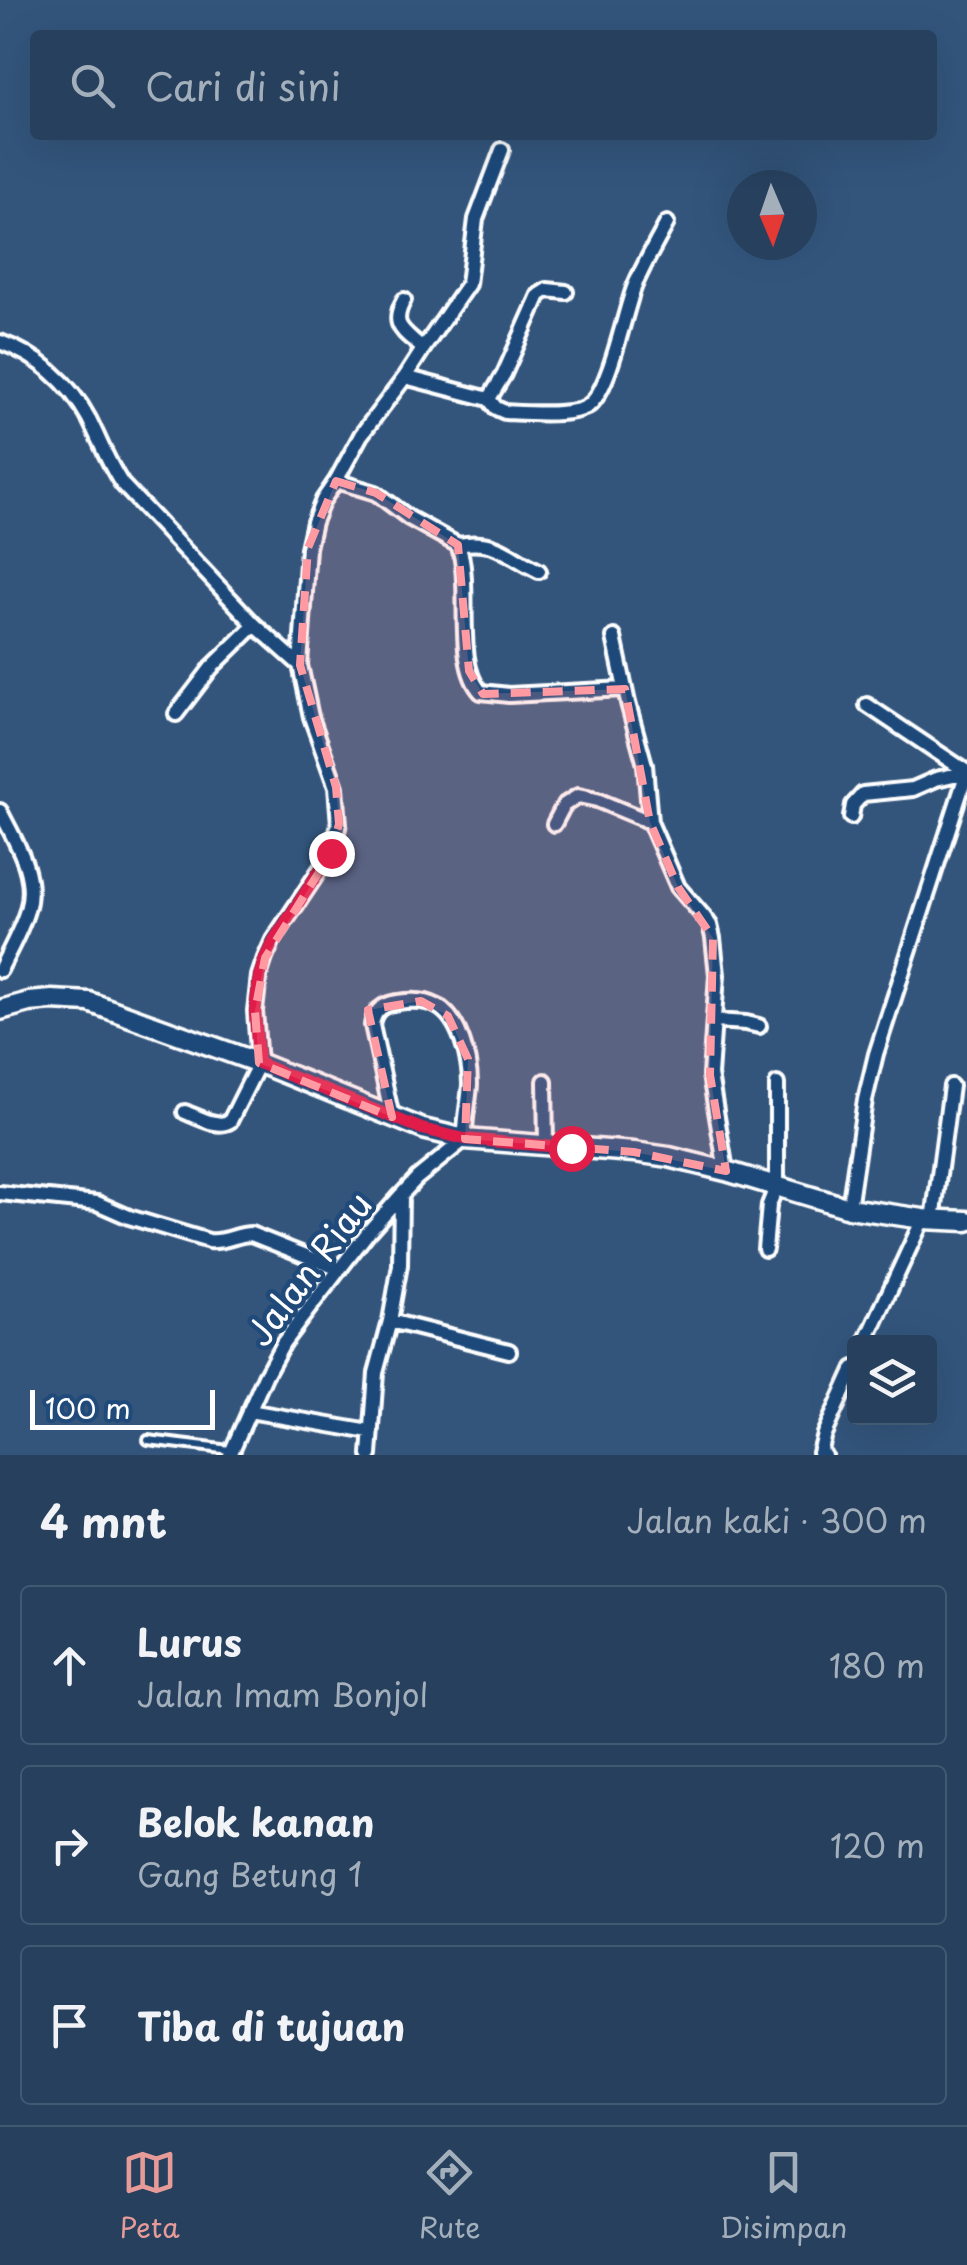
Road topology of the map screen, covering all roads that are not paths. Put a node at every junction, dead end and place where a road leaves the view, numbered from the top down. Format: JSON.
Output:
{"nodes":[{"id":1,"x":502,"y":150,"type":"dead end"},
{"id":2,"x":667,"y":223,"type":"dead end"},
{"id":3,"x":566,"y":292,"type":"dead end"},
{"id":4,"x":404,"y":300,"type":"dead end"},
{"id":5,"x":0,"y":342,"type":"edge"},
{"id":6,"x":423,"y":350,"type":"junction"},
{"id":7,"x":405,"y":377,"type":"junction"},
{"id":8,"x":488,"y":399,"type":"junction"},
{"id":9,"x":336,"y":481,"type":"junction"},
{"id":10,"x":458,"y":545,"type":"junction"},
{"id":11,"x":539,"y":571,"type":"dead end"},
{"id":12,"x":256,"y":624,"type":"junction"},
{"id":13,"x":614,"y":637,"type":"dead end"},
{"id":14,"x":300,"y":665,"type":"junction"},
{"id":15,"x":624,"y":689,"type":"junction"},
{"id":16,"x":867,"y":705,"type":"dead end"},
{"id":17,"x":176,"y":714,"type":"dead end"},
{"id":18,"x":967,"y":772,"type":"edge"},
{"id":19,"x":0,"y":810,"type":"edge"},
{"id":20,"x":851,"y":817,"type":"dead end"},
{"id":21,"x":650,"y":822,"type":"junction"},
{"id":22,"x":554,"y":824,"type":"dead end"},
{"id":23,"x":0,"y":970,"type":"edge"},
{"id":24,"x":0,"y":1010,"type":"edge"},
{"id":25,"x":715,"y":1021,"type":"junction"},
{"id":26,"x":758,"y":1026,"type":"dead end"},
{"id":27,"x":258,"y":1063,"type":"junction"},
{"id":28,"x":545,"y":1081,"type":"dead end"},
{"id":29,"x":777,"y":1084,"type":"dead end"},
{"id":30,"x":951,"y":1086,"type":"dead end"},
{"id":31,"x":185,"y":1112,"type":"dead end"},
{"id":32,"x":392,"y":1117,"type":"junction"},
{"id":33,"x":465,"y":1139,"type":"junction"},
{"id":34,"x":546,"y":1146,"type":"junction"},
{"id":35,"x":726,"y":1170,"type":"junction"},
{"id":36,"x":777,"y":1186,"type":"junction"},
{"id":37,"x":0,"y":1193,"type":"edge"},
{"id":38,"x":401,"y":1195,"type":"junction"},
{"id":39,"x":849,"y":1208,"type":"junction"},
{"id":40,"x":928,"y":1219,"type":"junction"},
{"id":41,"x":967,"y":1222,"type":"edge"},
{"id":42,"x":765,"y":1250,"type":"dead end"},
{"id":43,"x":339,"y":1269,"type":"junction"},
{"id":44,"x":390,"y":1321,"type":"junction"},
{"id":45,"x":870,"y":1335,"type":"edge"},
{"id":46,"x":509,"y":1351,"type":"dead end"},
{"id":47,"x":847,"y":1383,"type":"edge"},
{"id":48,"x":249,"y":1412,"type":"junction"},
{"id":49,"x":370,"y":1432,"type":"junction"},
{"id":50,"x":148,"y":1440,"type":"dead end"},
{"id":51,"x":230,"y":1453,"type":"edge"},
{"id":52,"x":370,"y":1455,"type":"edge"},
{"id":53,"x":824,"y":1455,"type":"edge"}],
"edges":[{"from":1,"to":6,"type":"street"},
{"from":2,"to":8,"type":"street"},
{"from":3,"to":8,"type":"street"},
{"from":4,"to":6,"type":"street"},
{"from":5,"to":12,"type":"street"},
{"from":6,"to":7,"type":"street"},
{"from":7,"to":8,"type":"street"},
{"from":7,"to":9,"type":"street"},
{"from":9,"to":10,"type":"street"},
{"from":9,"to":14,"type":"street"},
{"from":10,"to":11,"type":"street"},
{"from":10,"to":15,"type":"street"},
{"from":12,"to":14,"type":"street"},
{"from":12,"to":17,"type":"street"},
{"from":13,"to":15,"type":"street"},
{"from":14,"to":27,"type":"street"},
{"from":15,"to":21,"type":"street"},
{"from":16,"to":18,"type":"street"},
{"from":18,"to":20,"type":"street"},
{"from":18,"to":39,"type":"street"},
{"from":19,"to":23,"type":"street"},
{"from":21,"to":22,"type":"street"},
{"from":21,"to":25,"type":"street"},
{"from":24,"to":27,"type":"main road"},
{"from":25,"to":26,"type":"street"},
{"from":25,"to":35,"type":"street"},
{"from":27,"to":31,"type":"street"},
{"from":27,"to":32,"type":"main road"},
{"from":28,"to":34,"type":"street"},
{"from":29,"to":36,"type":"street"},
{"from":30,"to":40,"type":"street"},
{"from":32,"to":33,"type":"main road"},
{"from":32,"to":33,"type":"street"},
{"from":33,"to":34,"type":"main road"},
{"from":33,"to":38,"type":"street","name":"Jalan Riau"},
{"from":34,"to":35,"type":"main road"},
{"from":35,"to":36,"type":"main road"},
{"from":36,"to":39,"type":"main road"},
{"from":36,"to":42,"type":"street"},
{"from":37,"to":43,"type":"street"},
{"from":38,"to":43,"type":"street","name":"Jalan Riau"},
{"from":38,"to":44,"type":"street"},
{"from":39,"to":40,"type":"main road"},
{"from":40,"to":41,"type":"main road"},
{"from":40,"to":45,"type":"street"},
{"from":43,"to":48,"type":"street","name":"Jalan Riau"},
{"from":44,"to":46,"type":"street"},
{"from":44,"to":49,"type":"street"},
{"from":47,"to":53,"type":"street"},
{"from":48,"to":49,"type":"street"},
{"from":48,"to":51,"type":"street","name":"Jalan Riau"},
{"from":49,"to":52,"type":"street"},
{"from":50,"to":51,"type":"lane"}]}
